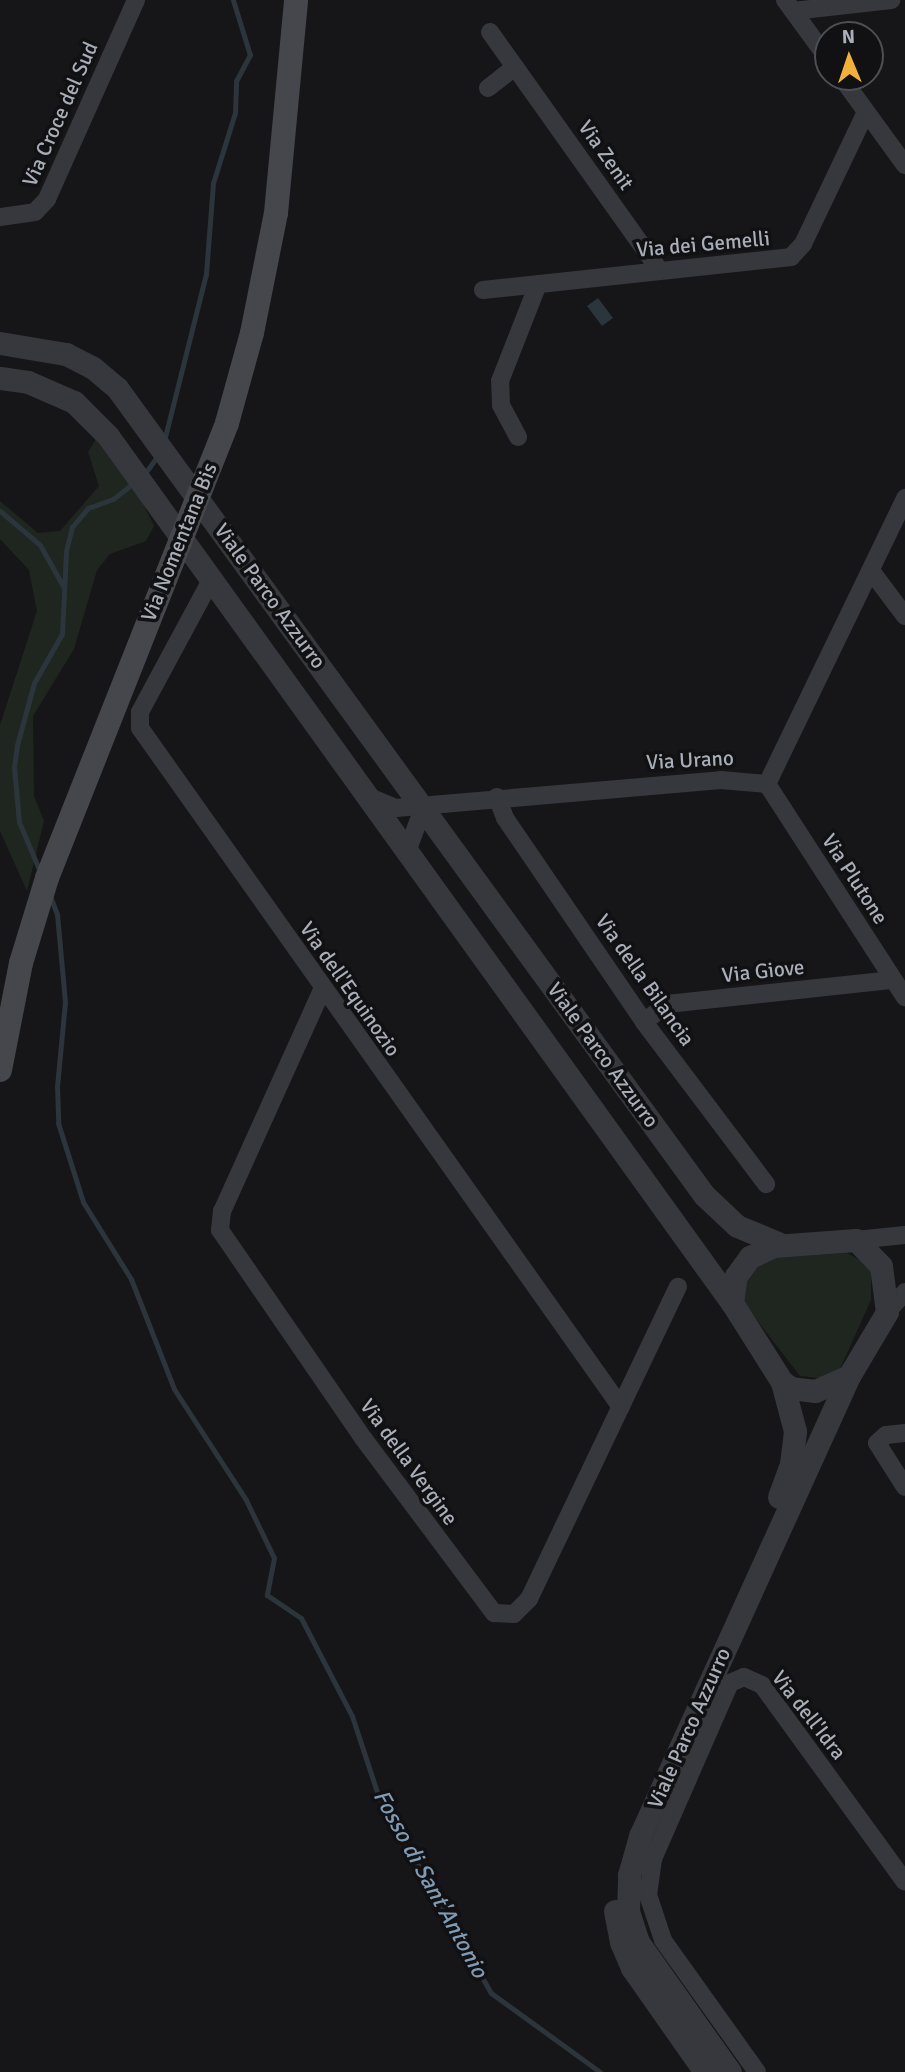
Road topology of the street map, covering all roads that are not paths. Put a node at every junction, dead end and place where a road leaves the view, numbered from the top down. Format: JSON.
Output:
{"nodes":[{"id":1,"x":136,"y":0,"type":"edge"},
{"id":2,"x":296,"y":0,"type":"edge"},
{"id":3,"x":891,"y":0,"type":"edge"},
{"id":4,"x":789,"y":5,"type":"edge"},
{"id":5,"x":490,"y":32,"type":"dead end"},
{"id":6,"x":814,"y":40,"type":"edge"},
{"id":7,"x":515,"y":67,"type":"junction"},
{"id":8,"x":488,"y":88,"type":"dead end"},
{"id":9,"x":851,"y":91,"type":"edge"},
{"id":10,"x":866,"y":112,"type":"junction"},
{"id":11,"x":905,"y":166,"type":"edge"},
{"id":12,"x":0,"y":217,"type":"edge"},
{"id":13,"x":659,"y":270,"type":"junction"},
{"id":14,"x":538,"y":284,"type":"junction"},
{"id":15,"x":483,"y":290,"type":"dead end"},
{"id":16,"x":0,"y":343,"type":"edge"},
{"id":17,"x":0,"y":378,"type":"edge"},
{"id":18,"x":518,"y":437,"type":"dead end"},
{"id":19,"x":905,"y":498,"type":"edge"},
{"id":20,"x":872,"y":572,"type":"junction"},
{"id":21,"x":210,"y":582,"type":"junction"},
{"id":22,"x":905,"y":616,"type":"edge"},
{"id":23,"x":768,"y":784,"type":"junction"},
{"id":24,"x":497,"y":797,"type":"junction"},
{"id":25,"x":372,"y":798,"type":"junction"},
{"id":26,"x":424,"y":806,"type":"junction"},
{"id":27,"x":408,"y":849,"type":"junction"},
{"id":28,"x":893,"y":981,"type":"junction"},
{"id":29,"x":322,"y":990,"type":"junction"},
{"id":30,"x":905,"y":997,"type":"edge"},
{"id":31,"x":644,"y":1022,"type":"junction"},
{"id":32,"x":0,"y":1070,"type":"edge"},
{"id":33,"x":765,"y":1184,"type":"dead end"},
{"id":34,"x":905,"y":1235,"type":"edge"},
{"id":35,"x":856,"y":1240,"type":"junction"},
{"id":36,"x":780,"y":1244,"type":"junction"},
{"id":37,"x":678,"y":1287,"type":"dead end"},
{"id":38,"x":905,"y":1292,"type":"edge"},
{"id":39,"x":732,"y":1303,"type":"junction"},
{"id":40,"x":887,"y":1312,"type":"junction"},
{"id":41,"x":849,"y":1376,"type":"junction"},
{"id":42,"x":782,"y":1382,"type":"junction"},
{"id":43,"x":621,"y":1407,"type":"junction"},
{"id":44,"x":905,"y":1433,"type":"edge"},
{"id":45,"x":905,"y":1487,"type":"edge"},
{"id":46,"x":905,"y":1881,"type":"edge"},
{"id":47,"x":705,"y":2072,"type":"edge"},
{"id":48,"x":730,"y":2072,"type":"edge"},
{"id":49,"x":757,"y":2072,"type":"edge"}],
"edges":[{"from":1,"to":12,"type":"street","name":"Via Croce del Sud"},
{"from":2,"to":32,"type":"main road","name":"Via Nomentana Bis","bridge":true},
{"from":3,"to":4,"type":"street"},
{"from":4,"to":6,"type":"street"},
{"from":5,"to":7,"type":"street","name":"Via Zenit"},
{"from":7,"to":8,"type":"street"},
{"from":7,"to":13,"type":"street","name":"Via Zenit"},
{"from":9,"to":10,"type":"street"},
{"from":10,"to":11,"type":"street"},
{"from":10,"to":13,"type":"street","name":"Via dei Gemelli"},
{"from":13,"to":14,"type":"street","name":"Via dei Gemelli"},
{"from":14,"to":15,"type":"street","name":"Via dei Gemelli"},
{"from":14,"to":18,"type":"street"},
{"from":16,"to":26,"type":"street","name":"Viale Parco Azzurro"},
{"from":17,"to":21,"type":"street","name":"Viale Parco Azzurro"},
{"from":19,"to":20,"type":"street"},
{"from":20,"to":22,"type":"street"},
{"from":20,"to":23,"type":"street"},
{"from":21,"to":25,"type":"street","name":"Viale Parco Azzurro"},
{"from":21,"to":29,"type":"street","name":"Via dell'Equinozio"},
{"from":23,"to":24,"type":"street","name":"Via Urano"},
{"from":23,"to":28,"type":"street","name":"Via Plutone"},
{"from":24,"to":26,"type":"street","name":"Via Urano"},
{"from":24,"to":31,"type":"street","name":"Via della Bilancia"},
{"from":25,"to":26,"type":"street"},
{"from":25,"to":27,"type":"street","name":"Viale Parco Azzurro"},
{"from":26,"to":27,"type":"street"},
{"from":26,"to":36,"type":"street","name":"Viale Parco Azzurro"},
{"from":27,"to":39,"type":"street","name":"Viale Parco Azzurro"},
{"from":28,"to":30,"type":"street","name":"Via Plutone"},
{"from":28,"to":31,"type":"street","name":"Via Giove"},
{"from":29,"to":43,"type":"street","name":"Via dell'Equinozio"},
{"from":29,"to":43,"type":"street","name":"Via della Vergine"},
{"from":31,"to":33,"type":"street","name":"Via della Bilancia"},
{"from":34,"to":35,"type":"street"},
{"from":35,"to":36,"type":"street","name":"Viale Parco Azzurro"},
{"from":35,"to":40,"type":"street"},
{"from":36,"to":39,"type":"street","name":"Viale Parco Azzurro"},
{"from":37,"to":43,"type":"street","name":"Via della Vergine"},
{"from":38,"to":40,"type":"street"},
{"from":39,"to":42,"type":"street","name":"Viale Parco Azzurro"},
{"from":40,"to":41,"type":"street","name":"Viale Parco Azzurro"},
{"from":41,"to":42,"type":"street"},
{"from":41,"to":48,"type":"street","name":"Viale Parco Azzurro"},
{"from":42,"to":47,"type":"street","name":"Viale Parco Azzurro"},
{"from":44,"to":45,"type":"street"},
{"from":46,"to":49,"type":"street","name":"Via dell'Idra"}]}
